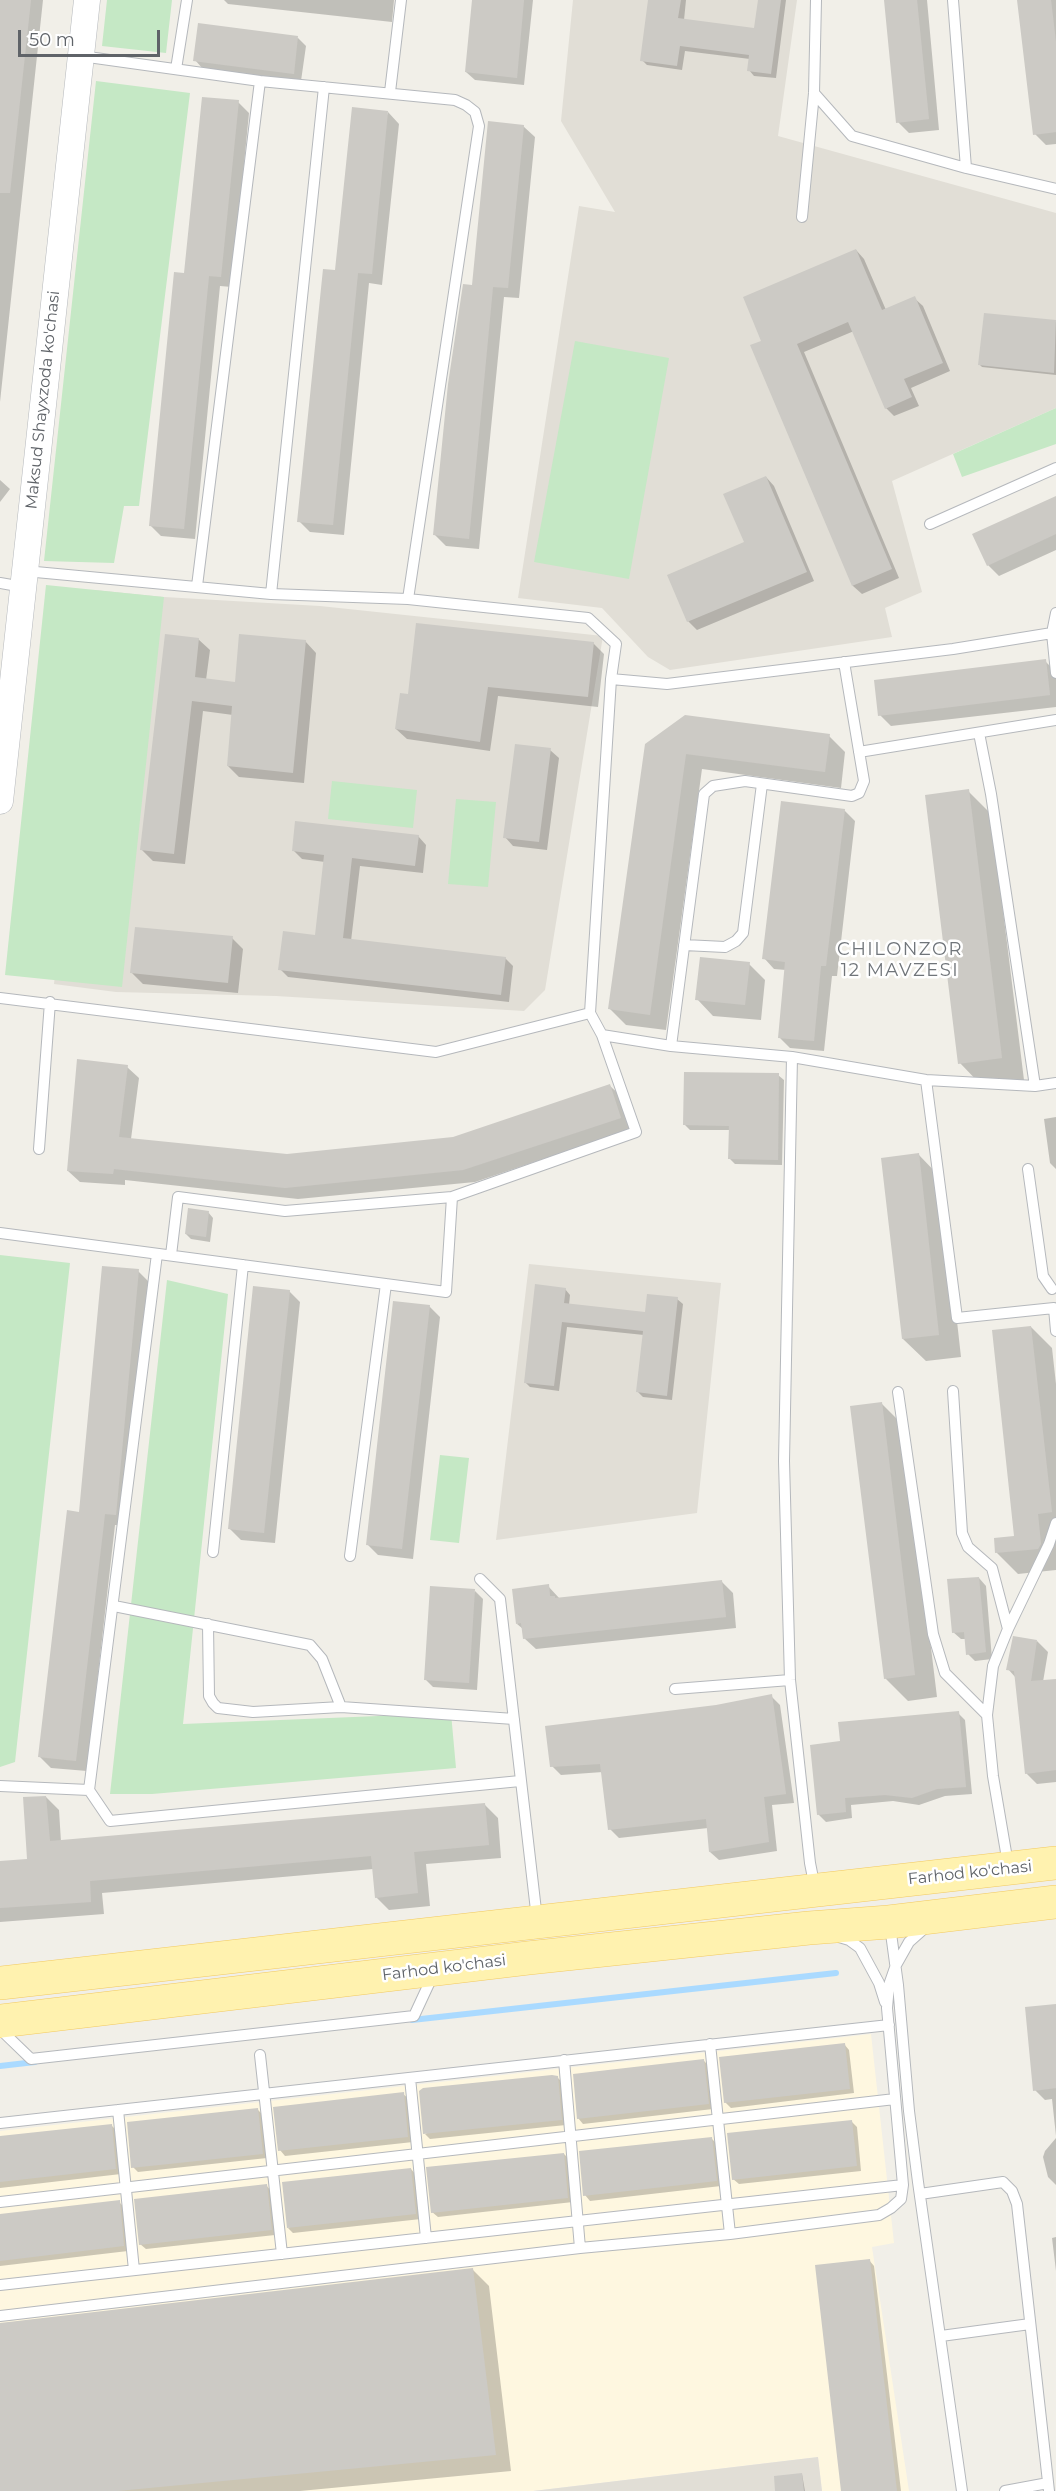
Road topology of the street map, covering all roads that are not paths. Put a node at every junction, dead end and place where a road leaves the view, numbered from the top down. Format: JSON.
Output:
{"nodes":[{"id":1,"x":87,"y":0,"type":"edge"},
{"id":2,"x":187,"y":0,"type":"edge"},
{"id":3,"x":401,"y":0,"type":"edge"},
{"id":4,"x":816,"y":0,"type":"edge"},
{"id":5,"x":953,"y":0,"type":"edge"},
{"id":6,"x":81,"y":56,"type":"junction"},
{"id":7,"x":176,"y":69,"type":"junction"},
{"id":8,"x":260,"y":81,"type":"junction"},
{"id":9,"x":324,"y":87,"type":"junction"},
{"id":10,"x":390,"y":92,"type":"junction"},
{"id":11,"x":814,"y":93,"type":"junction"},
{"id":12,"x":966,"y":168,"type":"junction"},
{"id":13,"x":1056,"y":189,"type":"edge"},
{"id":14,"x":802,"y":217,"type":"dead end"},
{"id":15,"x":1056,"y":468,"type":"edge"},
{"id":16,"x":930,"y":524,"type":"dead end"},
{"id":17,"x":16,"y":580,"type":"edge"},
{"id":18,"x":197,"y":586,"type":"junction"},
{"id":19,"x":271,"y":594,"type":"junction"},
{"id":20,"x":408,"y":599,"type":"junction"},
{"id":21,"x":1056,"y":614,"type":"edge"},
{"id":22,"x":1052,"y":633,"type":"junction"},
{"id":23,"x":844,"y":662,"type":"junction"},
{"id":24,"x":1056,"y":673,"type":"edge"},
{"id":25,"x":611,"y":679,"type":"junction"},
{"id":26,"x":1056,"y":720,"type":"edge"},
{"id":27,"x":979,"y":733,"type":"junction"},
{"id":28,"x":859,"y":752,"type":"junction"},
{"id":29,"x":762,"y":784,"type":"junction"},
{"id":30,"x":0,"y":801,"type":"edge"},
{"id":31,"x":684,"y":945,"type":"junction"},
{"id":32,"x":0,"y":998,"type":"edge"},
{"id":33,"x":50,"y":1002,"type":"junction"},
{"id":34,"x":590,"y":1013,"type":"junction"},
{"id":35,"x":602,"y":1035,"type":"junction"},
{"id":36,"x":671,"y":1046,"type":"junction"},
{"id":37,"x":792,"y":1057,"type":"junction"},
{"id":38,"x":926,"y":1080,"type":"junction"},
{"id":39,"x":1056,"y":1083,"type":"edge"},
{"id":40,"x":1035,"y":1086,"type":"junction"},
{"id":41,"x":39,"y":1149,"type":"dead end"},
{"id":42,"x":1028,"y":1169,"type":"dead end"},
{"id":43,"x":452,"y":1197,"type":"junction"},
{"id":44,"x":0,"y":1233,"type":"edge"},
{"id":45,"x":157,"y":1254,"type":"junction"},
{"id":46,"x":171,"y":1255,"type":"junction"},
{"id":47,"x":243,"y":1265,"type":"junction"},
{"id":48,"x":386,"y":1284,"type":"junction"},
{"id":49,"x":1054,"y":1289,"type":"edge"},
{"id":50,"x":1054,"y":1308,"type":"junction"},
{"id":51,"x":1056,"y":1331,"type":"edge"},
{"id":52,"x":953,"y":1391,"type":"dead end"},
{"id":53,"x":898,"y":1392,"type":"dead end"},
{"id":54,"x":1056,"y":1523,"type":"edge"},
{"id":55,"x":213,"y":1552,"type":"dead end"},
{"id":56,"x":350,"y":1556,"type":"dead end"},
{"id":57,"x":480,"y":1579,"type":"dead end"},
{"id":58,"x":114,"y":1606,"type":"junction"},
{"id":59,"x":208,"y":1624,"type":"junction"},
{"id":60,"x":1008,"y":1629,"type":"junction"},
{"id":61,"x":790,"y":1680,"type":"junction"},
{"id":62,"x":675,"y":1689,"type":"dead end"},
{"id":63,"x":341,"y":1707,"type":"junction"},
{"id":64,"x":987,"y":1715,"type":"junction"},
{"id":65,"x":514,"y":1719,"type":"junction"},
{"id":66,"x":520,"y":1781,"type":"junction"},
{"id":67,"x":0,"y":1786,"type":"edge"},
{"id":68,"x":89,"y":1790,"type":"junction"},
{"id":69,"x":1056,"y":1863,"type":"edge"},
{"id":70,"x":1009,"y":1869,"type":"junction"},
{"id":71,"x":884,"y":1883,"type":"junction"},
{"id":72,"x":816,"y":1891,"type":"junction"},
{"id":73,"x":1056,"y":1902,"type":"edge"},
{"id":74,"x":945,"y":1916,"type":"junction"},
{"id":75,"x":538,"y":1922,"type":"junction"},
{"id":76,"x":889,"y":1922,"type":"junction"},
{"id":77,"x":809,"y":1928,"type":"junction"},
{"id":78,"x":896,"y":1965,"type":"junction"},
{"id":79,"x":435,"y":1969,"type":"junction"},
{"id":80,"x":0,"y":1983,"type":"edge"},
{"id":81,"x":887,"y":2008,"type":"junction"},
{"id":82,"x":0,"y":2021,"type":"edge"},
{"id":83,"x":889,"y":2025,"type":"junction"},
{"id":84,"x":0,"y":2029,"type":"edge"},
{"id":85,"x":710,"y":2044,"type":"junction"},
{"id":86,"x":260,"y":2055,"type":"dead end"},
{"id":87,"x":564,"y":2060,"type":"junction"},
{"id":88,"x":410,"y":2078,"type":"junction"},
{"id":89,"x":266,"y":2093,"type":"junction"},
{"id":90,"x":895,"y":2099,"type":"junction"},
{"id":91,"x":118,"y":2110,"type":"junction"},
{"id":92,"x":718,"y":2120,"type":"junction"},
{"id":93,"x":0,"y":2123,"type":"edge"},
{"id":94,"x":571,"y":2137,"type":"junction"},
{"id":95,"x":416,"y":2155,"type":"junction"},
{"id":96,"x":272,"y":2171,"type":"junction"},
{"id":97,"x":903,"y":2185,"type":"junction"},
{"id":98,"x":124,"y":2188,"type":"junction"},
{"id":99,"x":920,"y":2194,"type":"junction"},
{"id":100,"x":0,"y":2202,"type":"edge"},
{"id":101,"x":727,"y":2204,"type":"junction"},
{"id":102,"x":579,"y":2221,"type":"junction"},
{"id":103,"x":730,"y":2234,"type":"junction"},
{"id":104,"x":426,"y":2238,"type":"junction"},
{"id":105,"x":580,"y":2248,"type":"junction"},
{"id":106,"x":282,"y":2254,"type":"junction"},
{"id":107,"x":134,"y":2270,"type":"junction"},
{"id":108,"x":0,"y":2285,"type":"edge"},
{"id":109,"x":0,"y":2316,"type":"edge"},
{"id":110,"x":1030,"y":2324,"type":"junction"},
{"id":111,"x":941,"y":2336,"type":"junction"},
{"id":112,"x":1049,"y":2487,"type":"edge"},
{"id":113,"x":962,"y":2491,"type":"edge"},
{"id":114,"x":1005,"y":2491,"type":"edge"}],
"edges":[{"from":1,"to":6,"type":"street","name":"Maksud Shayxzoda ko'chasi"},
{"from":2,"to":7,"type":"lane"},
{"from":3,"to":10,"type":"lane"},
{"from":4,"to":11,"type":"lane"},
{"from":5,"to":12,"type":"lane"},
{"from":6,"to":7,"type":"lane"},
{"from":6,"to":17,"type":"street","name":"Maksud Shayxzoda ko'chasi"},
{"from":7,"to":8,"type":"lane"},
{"from":8,"to":9,"type":"lane"},
{"from":8,"to":18,"type":"lane"},
{"from":9,"to":10,"type":"lane"},
{"from":9,"to":19,"type":"lane"},
{"from":10,"to":20,"type":"lane"},
{"from":11,"to":12,"type":"lane"},
{"from":11,"to":14,"type":"lane"},
{"from":12,"to":13,"type":"lane"},
{"from":15,"to":16,"type":"lane"},
{"from":17,"to":18,"type":"lane"},
{"from":17,"to":30,"type":"street","name":"Maksud Shayxzoda ko'chasi"},
{"from":18,"to":19,"type":"lane"},
{"from":19,"to":20,"type":"lane"},
{"from":20,"to":25,"type":"lane"},
{"from":21,"to":22,"type":"lane"},
{"from":22,"to":23,"type":"lane"},
{"from":22,"to":24,"type":"lane"},
{"from":23,"to":25,"type":"lane"},
{"from":23,"to":28,"type":"lane"},
{"from":25,"to":34,"type":"lane"},
{"from":26,"to":27,"type":"lane"},
{"from":27,"to":28,"type":"lane"},
{"from":27,"to":40,"type":"lane"},
{"from":28,"to":29,"type":"lane"},
{"from":29,"to":31,"type":"lane"},
{"from":29,"to":31,"type":"lane"},
{"from":31,"to":36,"type":"lane"},
{"from":32,"to":33,"type":"lane"},
{"from":33,"to":34,"type":"lane"},
{"from":33,"to":41,"type":"lane"},
{"from":34,"to":35,"type":"lane"},
{"from":35,"to":36,"type":"lane"},
{"from":35,"to":43,"type":"lane"},
{"from":36,"to":37,"type":"lane"},
{"from":37,"to":38,"type":"lane"},
{"from":37,"to":61,"type":"lane"},
{"from":38,"to":40,"type":"lane"},
{"from":38,"to":50,"type":"lane"},
{"from":39,"to":40,"type":"lane"},
{"from":42,"to":49,"type":"lane"},
{"from":43,"to":46,"type":"lane"},
{"from":43,"to":48,"type":"lane"},
{"from":44,"to":45,"type":"lane"},
{"from":45,"to":46,"type":"lane"},
{"from":45,"to":58,"type":"lane"},
{"from":46,"to":47,"type":"lane"},
{"from":47,"to":48,"type":"lane"},
{"from":47,"to":55,"type":"lane"},
{"from":48,"to":56,"type":"lane"},
{"from":49,"to":50,"type":"lane"},
{"from":50,"to":51,"type":"lane"},
{"from":52,"to":60,"type":"lane"},
{"from":53,"to":64,"type":"lane"},
{"from":54,"to":60,"type":"lane"},
{"from":57,"to":65,"type":"lane"},
{"from":58,"to":59,"type":"lane"},
{"from":58,"to":68,"type":"lane"},
{"from":59,"to":63,"type":"lane"},
{"from":59,"to":63,"type":"lane"},
{"from":60,"to":64,"type":"lane"},
{"from":61,"to":62,"type":"lane"},
{"from":61,"to":72,"type":"lane"},
{"from":63,"to":65,"type":"lane"},
{"from":64,"to":70,"type":"lane"},
{"from":65,"to":66,"type":"lane"},
{"from":66,"to":68,"type":"lane"},
{"from":66,"to":75,"type":"lane"},
{"from":67,"to":68,"type":"lane"},
{"from":69,"to":70,"type":"main road","name":"Farhod ko'chasi"},
{"from":70,"to":71,"type":"main road","name":"Farhod ko'chasi"},
{"from":71,"to":72,"type":"main road","name":"Farhod ko'chasi"},
{"from":71,"to":76,"type":"main road","name":"Farhod ko'chasi"},
{"from":72,"to":75,"type":"main road","name":"Farhod ko'chasi"},
{"from":73,"to":74,"type":"main road","name":"Farhod ko'chasi"},
{"from":74,"to":76,"type":"main road","name":"Farhod ko'chasi"},
{"from":74,"to":78,"type":"lane"},
{"from":75,"to":80,"type":"main road","name":"Farhod ko'chasi"},
{"from":76,"to":77,"type":"main road","name":"Farhod ko'chasi"},
{"from":76,"to":78,"type":"lane"},
{"from":77,"to":79,"type":"main road","name":"Farhod ko'chasi"},
{"from":77,"to":81,"type":"lane"},
{"from":78,"to":81,"type":"lane"},
{"from":78,"to":99,"type":"lane"},
{"from":79,"to":82,"type":"main road","name":"Farhod ko'chasi"},
{"from":79,"to":84,"type":"lane"},
{"from":81,"to":83,"type":"lane"},
{"from":83,"to":85,"type":"lane"},
{"from":83,"to":90,"type":"lane"},
{"from":85,"to":87,"type":"lane"},
{"from":85,"to":92,"type":"lane"},
{"from":86,"to":89,"type":"lane"},
{"from":87,"to":88,"type":"lane"},
{"from":87,"to":94,"type":"lane"},
{"from":88,"to":89,"type":"lane"},
{"from":88,"to":95,"type":"lane"},
{"from":89,"to":91,"type":"lane"},
{"from":89,"to":96,"type":"lane"},
{"from":90,"to":92,"type":"lane"},
{"from":90,"to":97,"type":"lane"},
{"from":91,"to":93,"type":"lane"},
{"from":91,"to":98,"type":"lane"},
{"from":92,"to":94,"type":"lane"},
{"from":92,"to":101,"type":"lane"},
{"from":94,"to":95,"type":"lane"},
{"from":94,"to":102,"type":"lane"},
{"from":95,"to":96,"type":"lane"},
{"from":95,"to":104,"type":"lane"},
{"from":96,"to":98,"type":"lane"},
{"from":96,"to":106,"type":"lane"},
{"from":97,"to":101,"type":"lane"},
{"from":97,"to":103,"type":"lane"},
{"from":98,"to":100,"type":"lane"},
{"from":98,"to":107,"type":"lane"},
{"from":99,"to":110,"type":"lane"},
{"from":99,"to":111,"type":"lane"},
{"from":101,"to":102,"type":"lane"},
{"from":101,"to":103,"type":"lane"},
{"from":102,"to":104,"type":"lane"},
{"from":102,"to":105,"type":"lane"},
{"from":103,"to":105,"type":"lane"},
{"from":104,"to":106,"type":"lane"},
{"from":105,"to":109,"type":"lane"},
{"from":106,"to":107,"type":"lane"},
{"from":107,"to":108,"type":"lane"},
{"from":110,"to":111,"type":"lane"},
{"from":110,"to":112,"type":"lane"},
{"from":111,"to":113,"type":"lane"},
{"from":112,"to":114,"type":"lane"}]}
